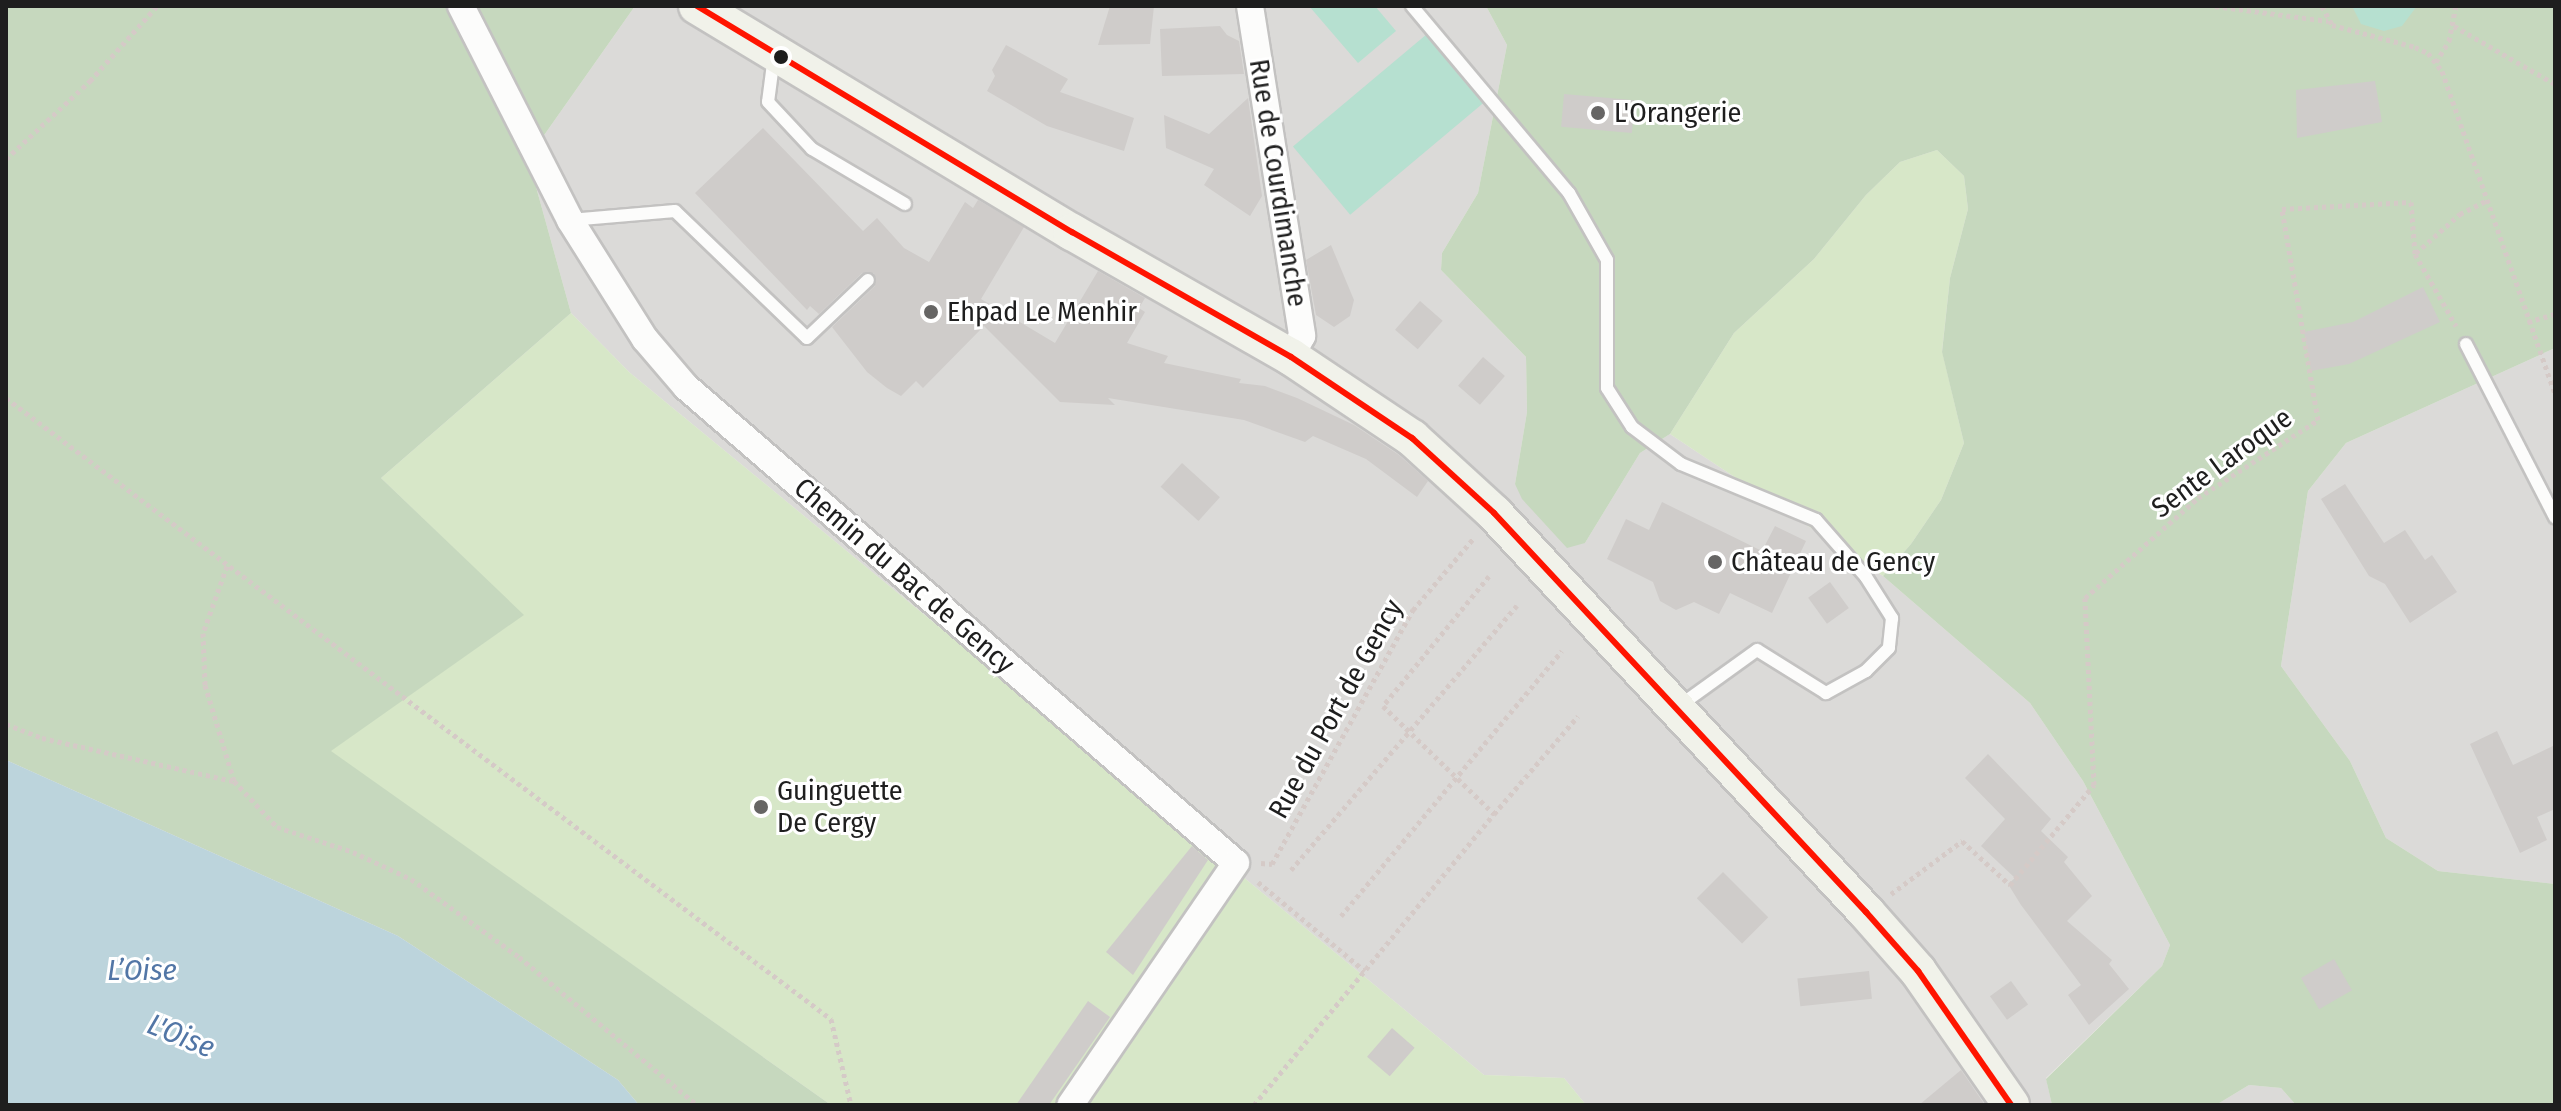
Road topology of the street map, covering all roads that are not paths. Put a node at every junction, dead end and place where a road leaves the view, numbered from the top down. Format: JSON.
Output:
{"nodes":[{"id":1,"x":461,"y":6,"type":"edge"},
{"id":2,"x":697,"y":6,"type":"edge"},
{"id":3,"x":1250,"y":6,"type":"edge"},
{"id":4,"x":1412,"y":6,"type":"edge"},
{"id":5,"x":775,"y":53,"type":"junction"},
{"id":6,"x":905,"y":204,"type":"dead end"},
{"id":7,"x":570,"y":220,"type":"junction"},
{"id":8,"x":868,"y":280,"type":"dead end"},
{"id":9,"x":2466,"y":344,"type":"road end"},
{"id":10,"x":1291,"y":357,"type":"junction"},
{"id":11,"x":2555,"y":517,"type":"edge"},
{"id":12,"x":1675,"y":709,"type":"junction"},
{"id":13,"x":1070,"y":1105,"type":"edge"},
{"id":14,"x":2011,"y":1105,"type":"edge"}],
"edges":[{"from":1,"to":7,"type":"street","name":"Chemin du Bac de Gency"},
{"from":2,"to":5,"type":"street"},
{"from":3,"to":10,"type":"street","name":"Rue de Courdimanche"},
{"from":4,"to":12,"type":"lane"},
{"from":5,"to":6,"type":"lane"},
{"from":5,"to":10,"type":"street"},
{"from":7,"to":8,"type":"lane"},
{"from":7,"to":13,"type":"street","name":"Chemin du Bac de Gency"},
{"from":9,"to":11,"type":"lane"},
{"from":10,"to":12,"type":"street"},
{"from":12,"to":14,"type":"street"}]}
